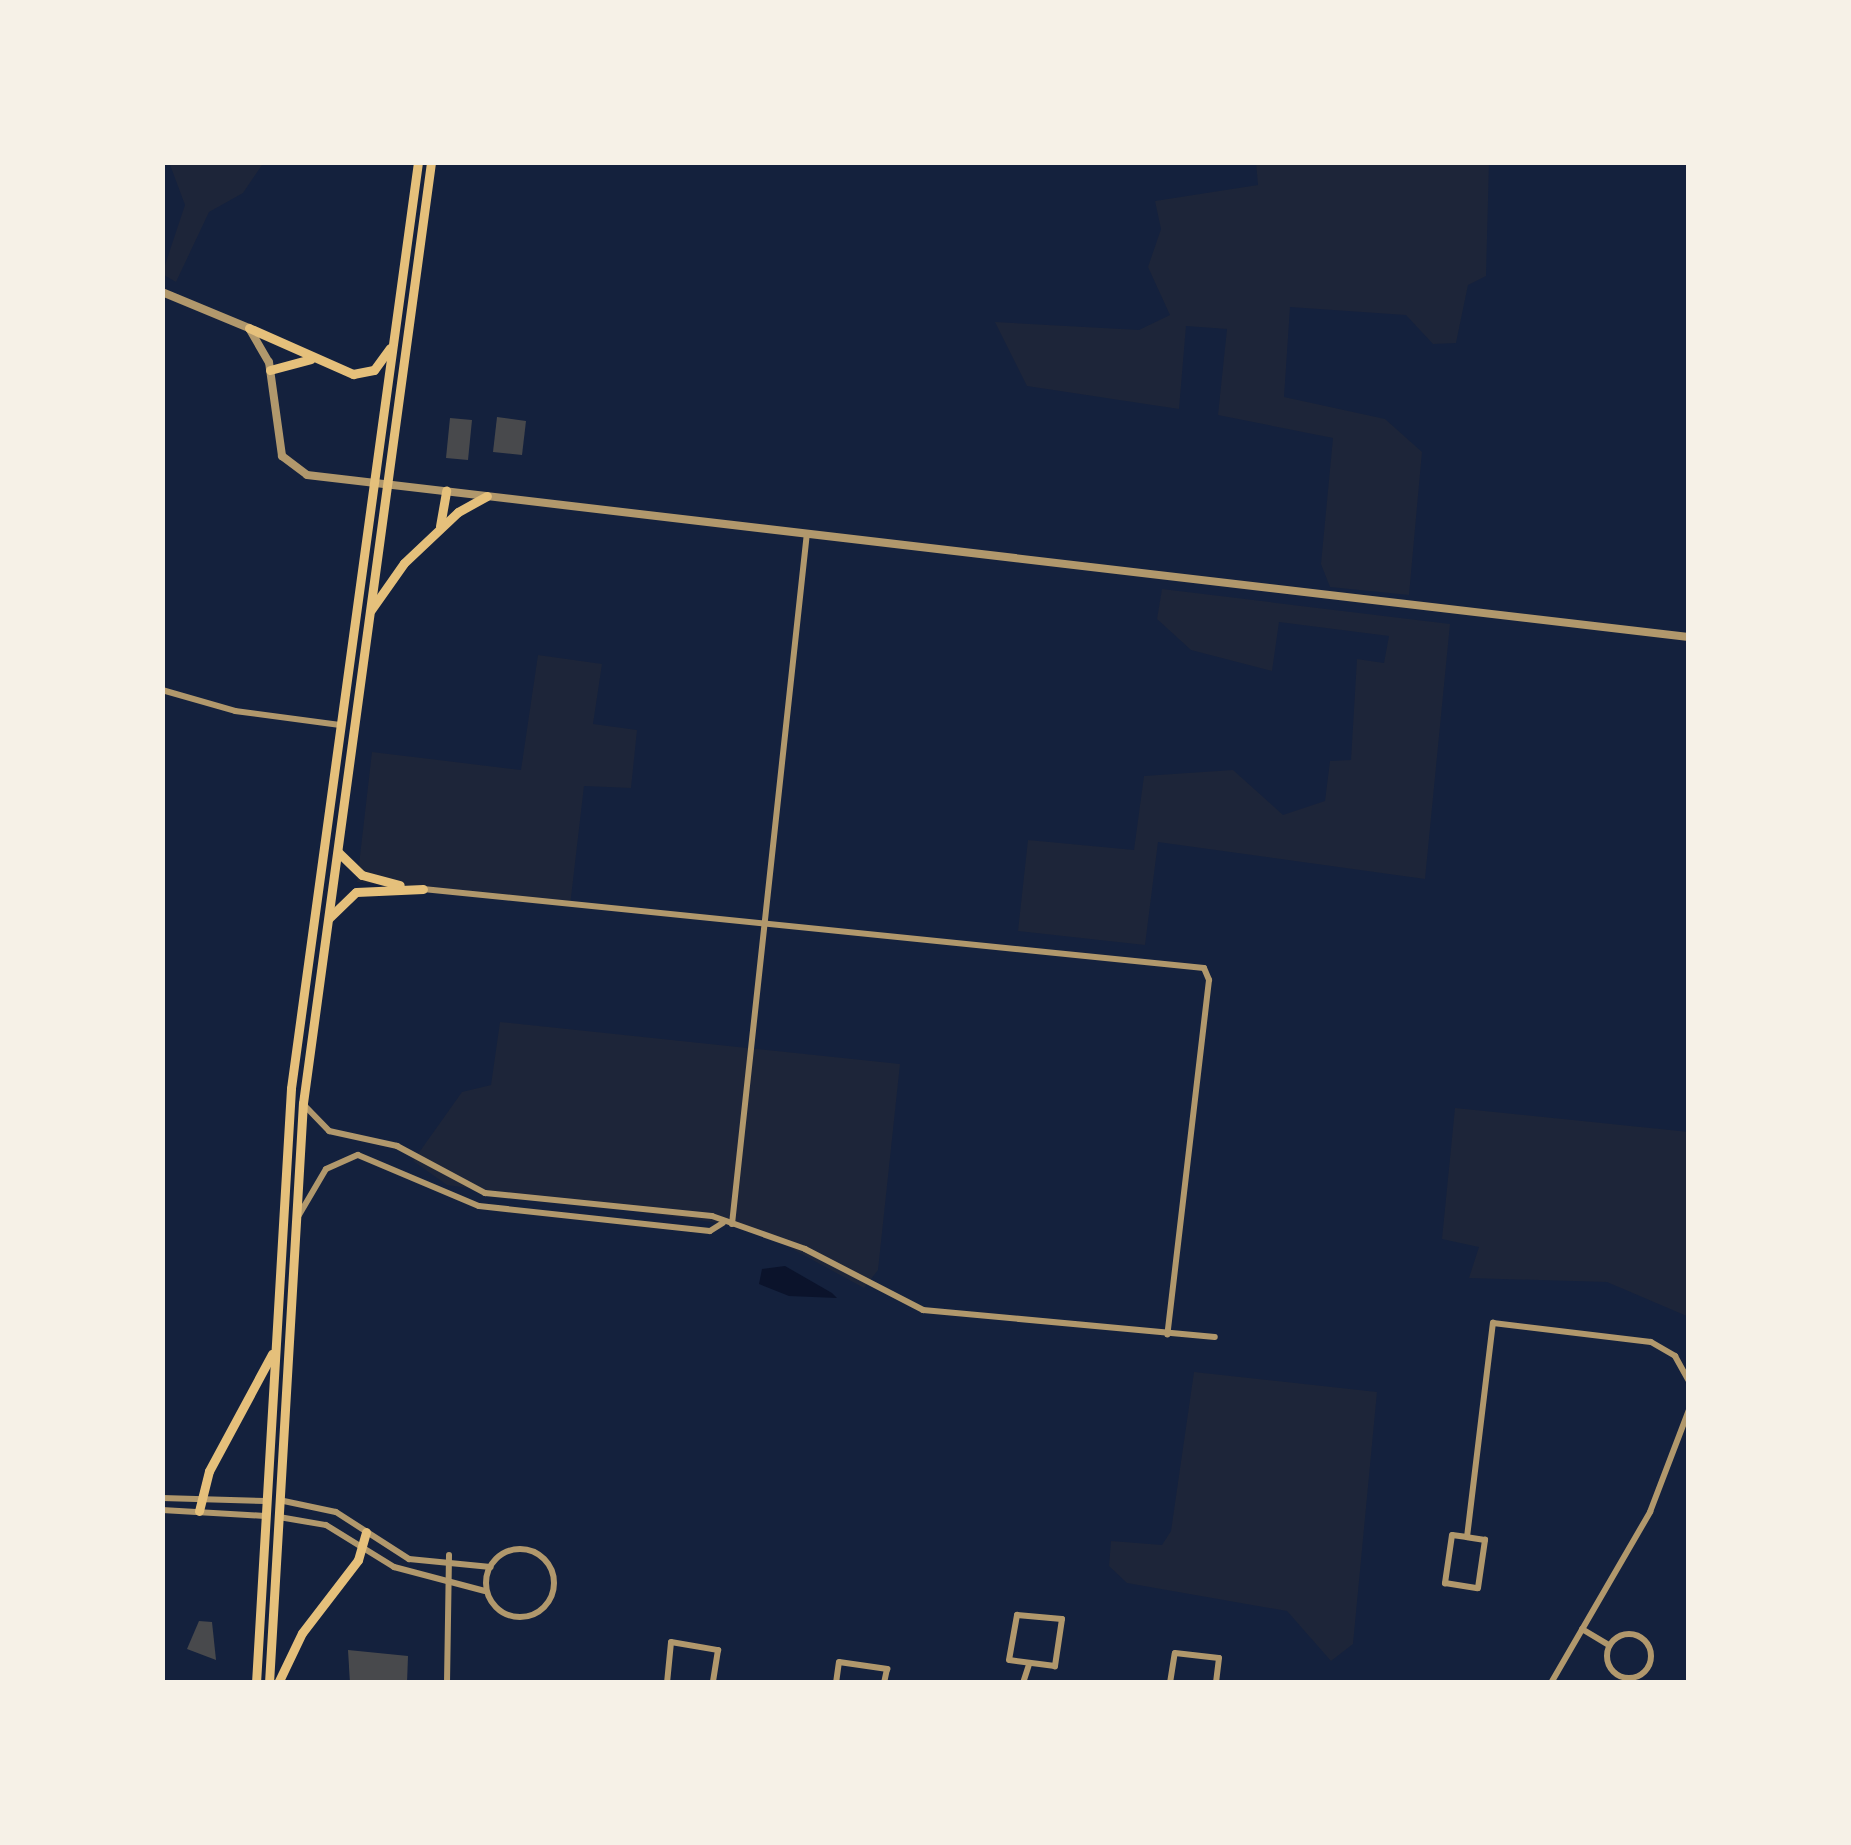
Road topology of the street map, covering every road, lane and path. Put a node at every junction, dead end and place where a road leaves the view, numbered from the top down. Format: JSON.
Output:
{"nodes":[{"id":1,"x":418,"y":162,"type":"edge"},
{"id":2,"x":431,"y":162,"type":"edge"},
{"id":3,"x":162,"y":292,"type":"edge"},
{"id":4,"x":249,"y":328,"type":"junction"},
{"id":5,"x":393,"y":344,"type":"junction"},
{"id":6,"x":322,"y":361,"type":"junction"},
{"id":7,"x":270,"y":370,"type":"junction"},
{"id":8,"x":374,"y":483,"type":"junction"},
{"id":9,"x":386,"y":484,"type":"junction"},
{"id":10,"x":446,"y":491,"type":"junction"},
{"id":11,"x":487,"y":496,"type":"junction"},
{"id":12,"x":438,"y":530,"type":"junction"},
{"id":13,"x":807,"y":533,"type":"junction"},
{"id":14,"x":368,"y":614,"type":"junction"},
{"id":15,"x":1689,"y":637,"type":"edge"},
{"id":16,"x":162,"y":690,"type":"edge"},
{"id":17,"x":340,"y":725,"type":"junction"},
{"id":18,"x":337,"y":849,"type":"junction"},
{"id":19,"x":423,"y":889,"type":"junction"},
{"id":20,"x":763,"y":922,"type":"junction"},
{"id":21,"x":325,"y":929,"type":"junction"},
{"id":22,"x":303,"y":1103,"type":"junction"},
{"id":23,"x":727,"y":1224,"type":"junction"},
{"id":24,"x":293,"y":1230,"type":"junction"},
{"id":25,"x":1167,"y":1335,"type":"junction"},
{"id":26,"x":1215,"y":1337,"type":"dead end"},
{"id":27,"x":274,"y":1349,"type":"junction"},
{"id":28,"x":1689,"y":1381,"type":"edge"},
{"id":29,"x":1689,"y":1410,"type":"edge"},
{"id":30,"x":162,"y":1498,"type":"edge"},
{"id":31,"x":280,"y":1500,"type":"junction"},
{"id":32,"x":266,"y":1501,"type":"junction"},
{"id":33,"x":199,"y":1505,"type":"junction"},
{"id":34,"x":162,"y":1510,"type":"edge"},
{"id":35,"x":265,"y":1516,"type":"junction"},
{"id":36,"x":279,"y":1516,"type":"junction"},
{"id":37,"x":366,"y":1532,"type":"junction"},
{"id":38,"x":1467,"y":1537,"type":"junction"},
{"id":39,"x":363,"y":1551,"type":"junction"},
{"id":40,"x":449,"y":1555,"type":"dead end"},
{"id":41,"x":491,"y":1567,"type":"junction"},
{"id":42,"x":449,"y":1568,"type":"junction"},
{"id":43,"x":448,"y":1580,"type":"junction"},
{"id":44,"x":485,"y":1591,"type":"junction"},
{"id":45,"x":1582,"y":1629,"type":"junction"},
{"id":46,"x":1607,"y":1644,"type":"junction"},
{"id":47,"x":1029,"y":1665,"type":"junction"},
{"id":48,"x":256,"y":1683,"type":"edge"},
{"id":49,"x":273,"y":1683,"type":"edge"},
{"id":50,"x":447,"y":1683,"type":"edge"},
{"id":51,"x":667,"y":1683,"type":"edge"},
{"id":52,"x":713,"y":1683,"type":"edge"},
{"id":53,"x":836,"y":1683,"type":"edge"},
{"id":54,"x":884,"y":1683,"type":"edge"},
{"id":55,"x":1023,"y":1683,"type":"edge"},
{"id":56,"x":1170,"y":1683,"type":"edge"},
{"id":57,"x":1216,"y":1683,"type":"edge"},
{"id":58,"x":1551,"y":1683,"type":"edge"}],
"edges":[{"from":1,"to":5,"type":"highway"},
{"from":2,"to":9,"type":"highway"},
{"from":3,"to":4,"type":"street"},
{"from":4,"to":6,"type":"highway"},
{"from":4,"to":7,"type":"street"},
{"from":5,"to":6,"type":"highway"},
{"from":5,"to":8,"type":"highway"},
{"from":6,"to":7,"type":"highway"},
{"from":7,"to":8,"type":"street"},
{"from":8,"to":9,"type":"street"},
{"from":8,"to":17,"type":"highway"},
{"from":9,"to":10,"type":"street"},
{"from":9,"to":14,"type":"highway"},
{"from":10,"to":11,"type":"street"},
{"from":10,"to":12,"type":"highway"},
{"from":11,"to":12,"type":"highway"},
{"from":11,"to":13,"type":"street"},
{"from":12,"to":14,"type":"highway"},
{"from":13,"to":15,"type":"street"},
{"from":13,"to":20,"type":"street"},
{"from":14,"to":18,"type":"highway"},
{"from":16,"to":17,"type":"street"},
{"from":17,"to":27,"type":"highway"},
{"from":18,"to":19,"type":"highway"},
{"from":18,"to":21,"type":"highway"},
{"from":19,"to":20,"type":"street"},
{"from":19,"to":21,"type":"highway"},
{"from":20,"to":23,"type":"street"},
{"from":20,"to":25,"type":"street"},
{"from":21,"to":22,"type":"highway"},
{"from":22,"to":23,"type":"street"},
{"from":22,"to":24,"type":"highway"},
{"from":23,"to":24,"type":"street"},
{"from":23,"to":25,"type":"street"},
{"from":24,"to":31,"type":"highway"},
{"from":25,"to":26,"type":"street"},
{"from":27,"to":32,"type":"highway"},
{"from":27,"to":33,"type":"highway"},
{"from":28,"to":38,"type":"street"},
{"from":29,"to":45,"type":"street"},
{"from":30,"to":33,"type":"street"},
{"from":31,"to":32,"type":"street"},
{"from":31,"to":36,"type":"highway"},
{"from":31,"to":37,"type":"street"},
{"from":32,"to":33,"type":"street"},
{"from":32,"to":35,"type":"highway"},
{"from":33,"to":34,"type":"street"},
{"from":33,"to":35,"type":"street"},
{"from":35,"to":36,"type":"street"},
{"from":35,"to":48,"type":"highway"},
{"from":36,"to":39,"type":"street"},
{"from":36,"to":49,"type":"highway"},
{"from":37,"to":39,"type":"highway"},
{"from":37,"to":42,"type":"street"},
{"from":38,"to":38,"type":"street"},
{"from":39,"to":43,"type":"street"},
{"from":39,"to":49,"type":"highway"},
{"from":40,"to":42,"type":"street"},
{"from":41,"to":42,"type":"street"},
{"from":41,"to":44,"type":"street"},
{"from":41,"to":44,"type":"street"},
{"from":42,"to":43,"type":"street"},
{"from":43,"to":44,"type":"street"},
{"from":43,"to":50,"type":"street"},
{"from":45,"to":46,"type":"street"},
{"from":45,"to":58,"type":"street"},
{"from":46,"to":46,"type":"street"},
{"from":47,"to":47,"type":"street"},
{"from":47,"to":55,"type":"street"},
{"from":51,"to":52,"type":"street"},
{"from":53,"to":54,"type":"street"},
{"from":56,"to":57,"type":"street"}]}
